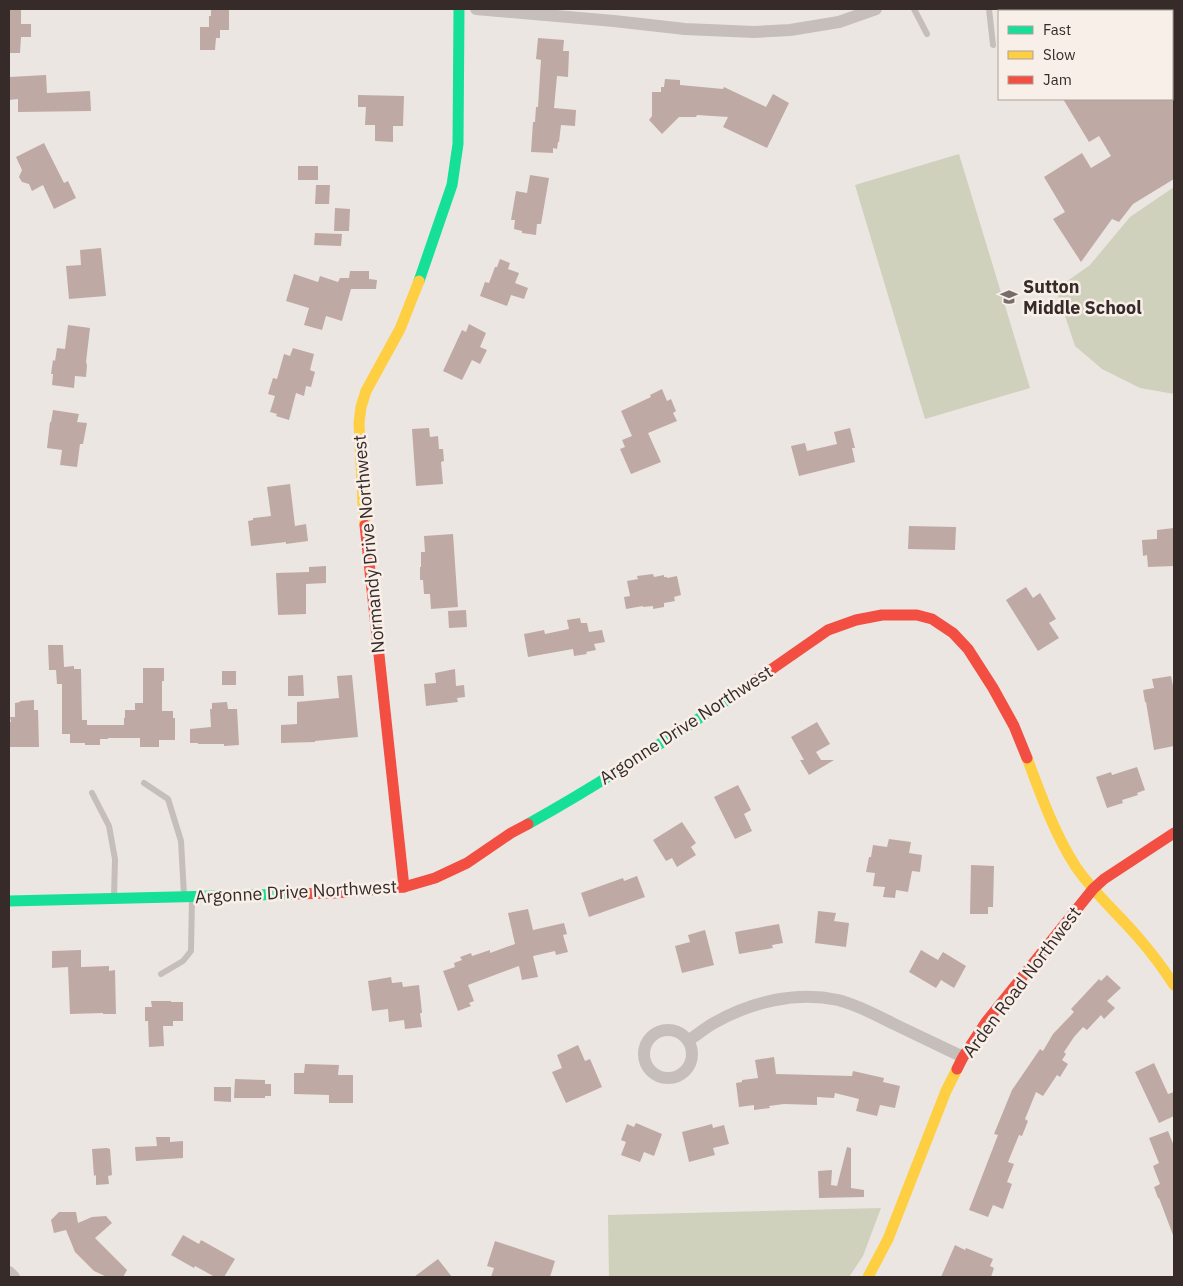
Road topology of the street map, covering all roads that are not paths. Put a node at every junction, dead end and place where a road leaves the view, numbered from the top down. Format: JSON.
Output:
{"nodes":[{"id":1,"x":459,"y":9,"type":"edge"},
{"id":2,"x":476,"y":9,"type":"edge"},
{"id":3,"x":876,"y":9,"type":"edge"},
{"id":4,"x":914,"y":9,"type":"edge"},
{"id":5,"x":989,"y":9,"type":"edge"},
{"id":6,"x":927,"y":34,"type":"dead end"},
{"id":7,"x":992,"y":45,"type":"dead end"},
{"id":8,"x":144,"y":783,"type":"dead end"},
{"id":9,"x":92,"y":793,"type":"dead end"},
{"id":10,"x":1174,"y":833,"type":"edge"},
{"id":11,"x":404,"y":887,"type":"junction"},
{"id":12,"x":1093,"y":889,"type":"junction"},
{"id":13,"x":188,"y":897,"type":"junction"},
{"id":14,"x":114,"y":898,"type":"junction"},
{"id":15,"x":9,"y":901,"type":"edge"},
{"id":16,"x":161,"y":974,"type":"dead end"},
{"id":17,"x":1174,"y":985,"type":"edge"},
{"id":18,"x":689,"y":1040,"type":"dead end"},
{"id":19,"x":963,"y":1057,"type":"junction"},
{"id":20,"x":9,"y":1272,"type":"edge"},
{"id":21,"x":14,"y":1277,"type":"edge"},
{"id":22,"x":868,"y":1277,"type":"edge"}],
"edges":[{"from":1,"to":11,"type":"street","name":"Normandy Drive Northwest"},
{"from":2,"to":3,"type":"street"},
{"from":4,"to":6,"type":"lane"},
{"from":5,"to":7,"type":"lane"},
{"from":8,"to":13,"type":"lane"},
{"from":9,"to":14,"type":"lane"},
{"from":10,"to":12,"type":"street","name":"Arden Road Northwest"},
{"from":11,"to":12,"type":"street","name":"Argonne Drive Northwest"},
{"from":11,"to":13,"type":"street","name":"Argonne Drive Northwest"},
{"from":12,"to":17,"type":"street","name":"Argonne Drive Northwest"},
{"from":12,"to":19,"type":"street","name":"Arden Road Northwest"},
{"from":13,"to":14,"type":"street","name":"Argonne Drive Northwest"},
{"from":13,"to":16,"type":"lane"},
{"from":14,"to":15,"type":"street","name":"Argonne Drive Northwest"},
{"from":18,"to":19,"type":"street"},
{"from":19,"to":22,"type":"street","name":"Arden Road Northwest"},
{"from":20,"to":21,"type":"street"}]}
